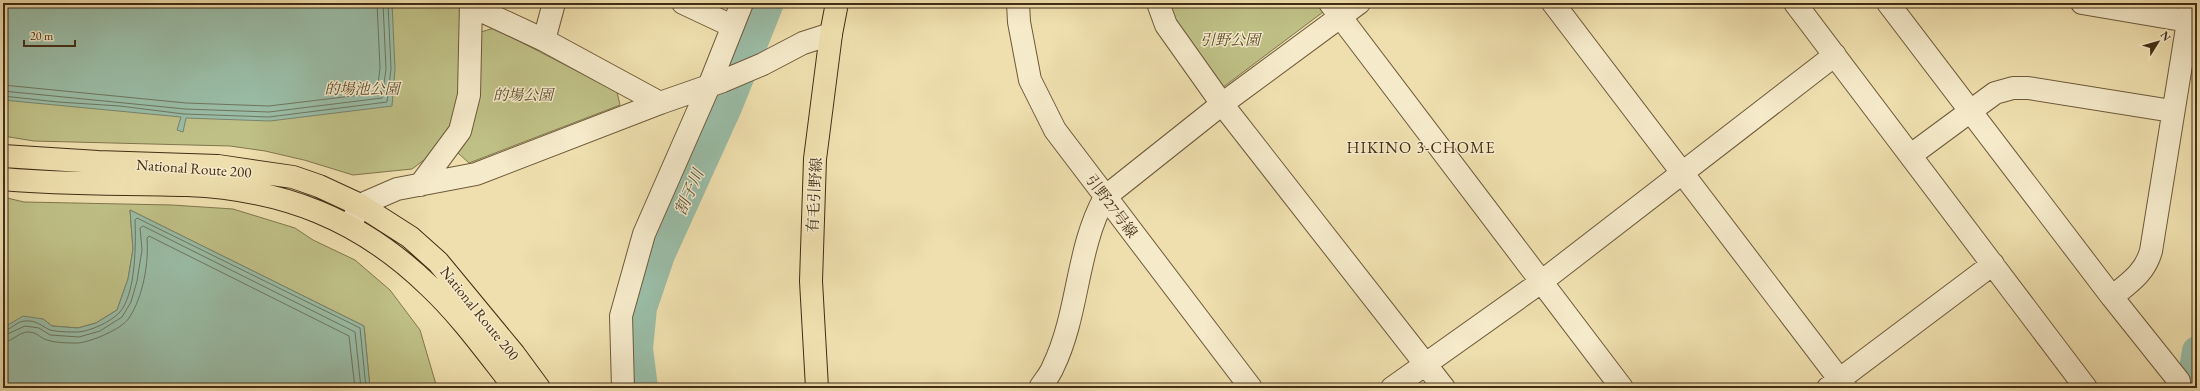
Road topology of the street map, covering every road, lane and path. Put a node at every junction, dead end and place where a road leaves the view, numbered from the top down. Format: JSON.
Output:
{"nodes":[{"id":1,"x":554,"y":3,"type":"edge"},
{"id":2,"x":684,"y":3,"type":"edge"},
{"id":3,"x":742,"y":3,"type":"edge"},
{"id":4,"x":837,"y":3,"type":"edge"},
{"id":5,"x":1018,"y":3,"type":"edge"},
{"id":6,"x":1158,"y":3,"type":"edge"},
{"id":7,"x":1359,"y":3,"type":"edge"},
{"id":8,"x":1553,"y":3,"type":"edge"},
{"id":9,"x":1796,"y":3,"type":"edge"},
{"id":10,"x":1888,"y":3,"type":"edge"},
{"id":11,"x":2082,"y":3,"type":"edge"},
{"id":12,"x":471,"y":4,"type":"edge"},
{"id":13,"x":1335,"y":10,"type":"edge"},
{"id":14,"x":2189,"y":12,"type":"edge"},
{"id":15,"x":732,"y":26,"type":"junction"},
{"id":16,"x":831,"y":34,"type":"junction"},
{"id":17,"x":544,"y":40,"type":"junction"},
{"id":18,"x":1835,"y":55,"type":"junction"},
{"id":19,"x":716,"y":84,"type":"junction"},
{"id":20,"x":660,"y":103,"type":"junction"},
{"id":21,"x":1222,"y":104,"type":"junction"},
{"id":22,"x":1971,"y":110,"type":"junction"},
{"id":23,"x":2172,"y":110,"type":"junction"},
{"id":24,"x":1912,"y":155,"type":"junction"},
{"id":25,"x":3,"y":156,"type":"edge"},
{"id":26,"x":1682,"y":174,"type":"junction"},
{"id":27,"x":3,"y":179,"type":"edge"},
{"id":28,"x":420,"y":185,"type":"junction"},
{"id":29,"x":1105,"y":197,"type":"junction"},
{"id":30,"x":360,"y":205,"type":"junction"},
{"id":31,"x":350,"y":226,"type":"junction"},
{"id":32,"x":1993,"y":264,"type":"junction"},
{"id":33,"x":1541,"y":282,"type":"junction"},
{"id":34,"x":2112,"y":297,"type":"junction"},
{"id":35,"x":1425,"y":363,"type":"junction"},
{"id":36,"x":1838,"y":385,"type":"edge"},
{"id":37,"x":514,"y":388,"type":"edge"},
{"id":38,"x":539,"y":388,"type":"edge"},
{"id":39,"x":623,"y":388,"type":"edge"},
{"id":40,"x":817,"y":388,"type":"edge"},
{"id":41,"x":1040,"y":388,"type":"edge"},
{"id":42,"x":1251,"y":388,"type":"edge"},
{"id":43,"x":1392,"y":388,"type":"edge"},
{"id":44,"x":1444,"y":388,"type":"edge"},
{"id":45,"x":1622,"y":388,"type":"edge"},
{"id":46,"x":2086,"y":388,"type":"edge"},
{"id":47,"x":2178,"y":388,"type":"edge"}],
"edges":[{"from":1,"to":17,"type":"street"},
{"from":2,"to":15,"type":"street"},
{"from":3,"to":15,"type":"street"},
{"from":4,"to":16,"type":"main road","name":"有毛引野線"},
{"from":5,"to":29,"type":"street","name":"引野27号線"},
{"from":6,"to":21,"type":"street"},
{"from":7,"to":13,"type":"street"},
{"from":8,"to":26,"type":"street"},
{"from":9,"to":18,"type":"street"},
{"from":10,"to":22,"type":"street"},
{"from":11,"to":14,"type":"street"},
{"from":12,"to":17,"type":"street"},
{"from":12,"to":28,"type":"street"},
{"from":13,"to":21,"type":"street"},
{"from":13,"to":33,"type":"street"},
{"from":14,"to":23,"type":"street"},
{"from":15,"to":19,"type":"street"},
{"from":16,"to":19,"type":"street"},
{"from":16,"to":40,"type":"main road","name":"有毛引野線"},
{"from":17,"to":20,"type":"street"},
{"from":18,"to":24,"type":"street"},
{"from":18,"to":26,"type":"street"},
{"from":19,"to":20,"type":"street"},
{"from":19,"to":39,"type":"street"},
{"from":20,"to":28,"type":"street"},
{"from":21,"to":29,"type":"street"},
{"from":21,"to":35,"type":"street"},
{"from":22,"to":23,"type":"street"},
{"from":22,"to":24,"type":"street"},
{"from":22,"to":34,"type":"street"},
{"from":23,"to":34,"type":"street"},
{"from":24,"to":32,"type":"street"},
{"from":25,"to":30,"type":"main road","name":"National Route 200"},
{"from":26,"to":33,"type":"street"},
{"from":26,"to":36,"type":"street"},
{"from":27,"to":31,"type":"main road","name":"National Route 200"},
{"from":28,"to":30,"type":"street"},
{"from":29,"to":41,"type":"street"},
{"from":29,"to":42,"type":"street","name":"引野27号線"},
{"from":30,"to":31,"type":"street"},
{"from":30,"to":38,"type":"main road","name":"National Route 200"},
{"from":31,"to":37,"type":"main road","name":"National Route 200"},
{"from":32,"to":36,"type":"street"},
{"from":32,"to":46,"type":"street"},
{"from":33,"to":35,"type":"street"},
{"from":33,"to":45,"type":"street"},
{"from":34,"to":47,"type":"street"},
{"from":35,"to":43,"type":"street"},
{"from":35,"to":44,"type":"street"}]}
